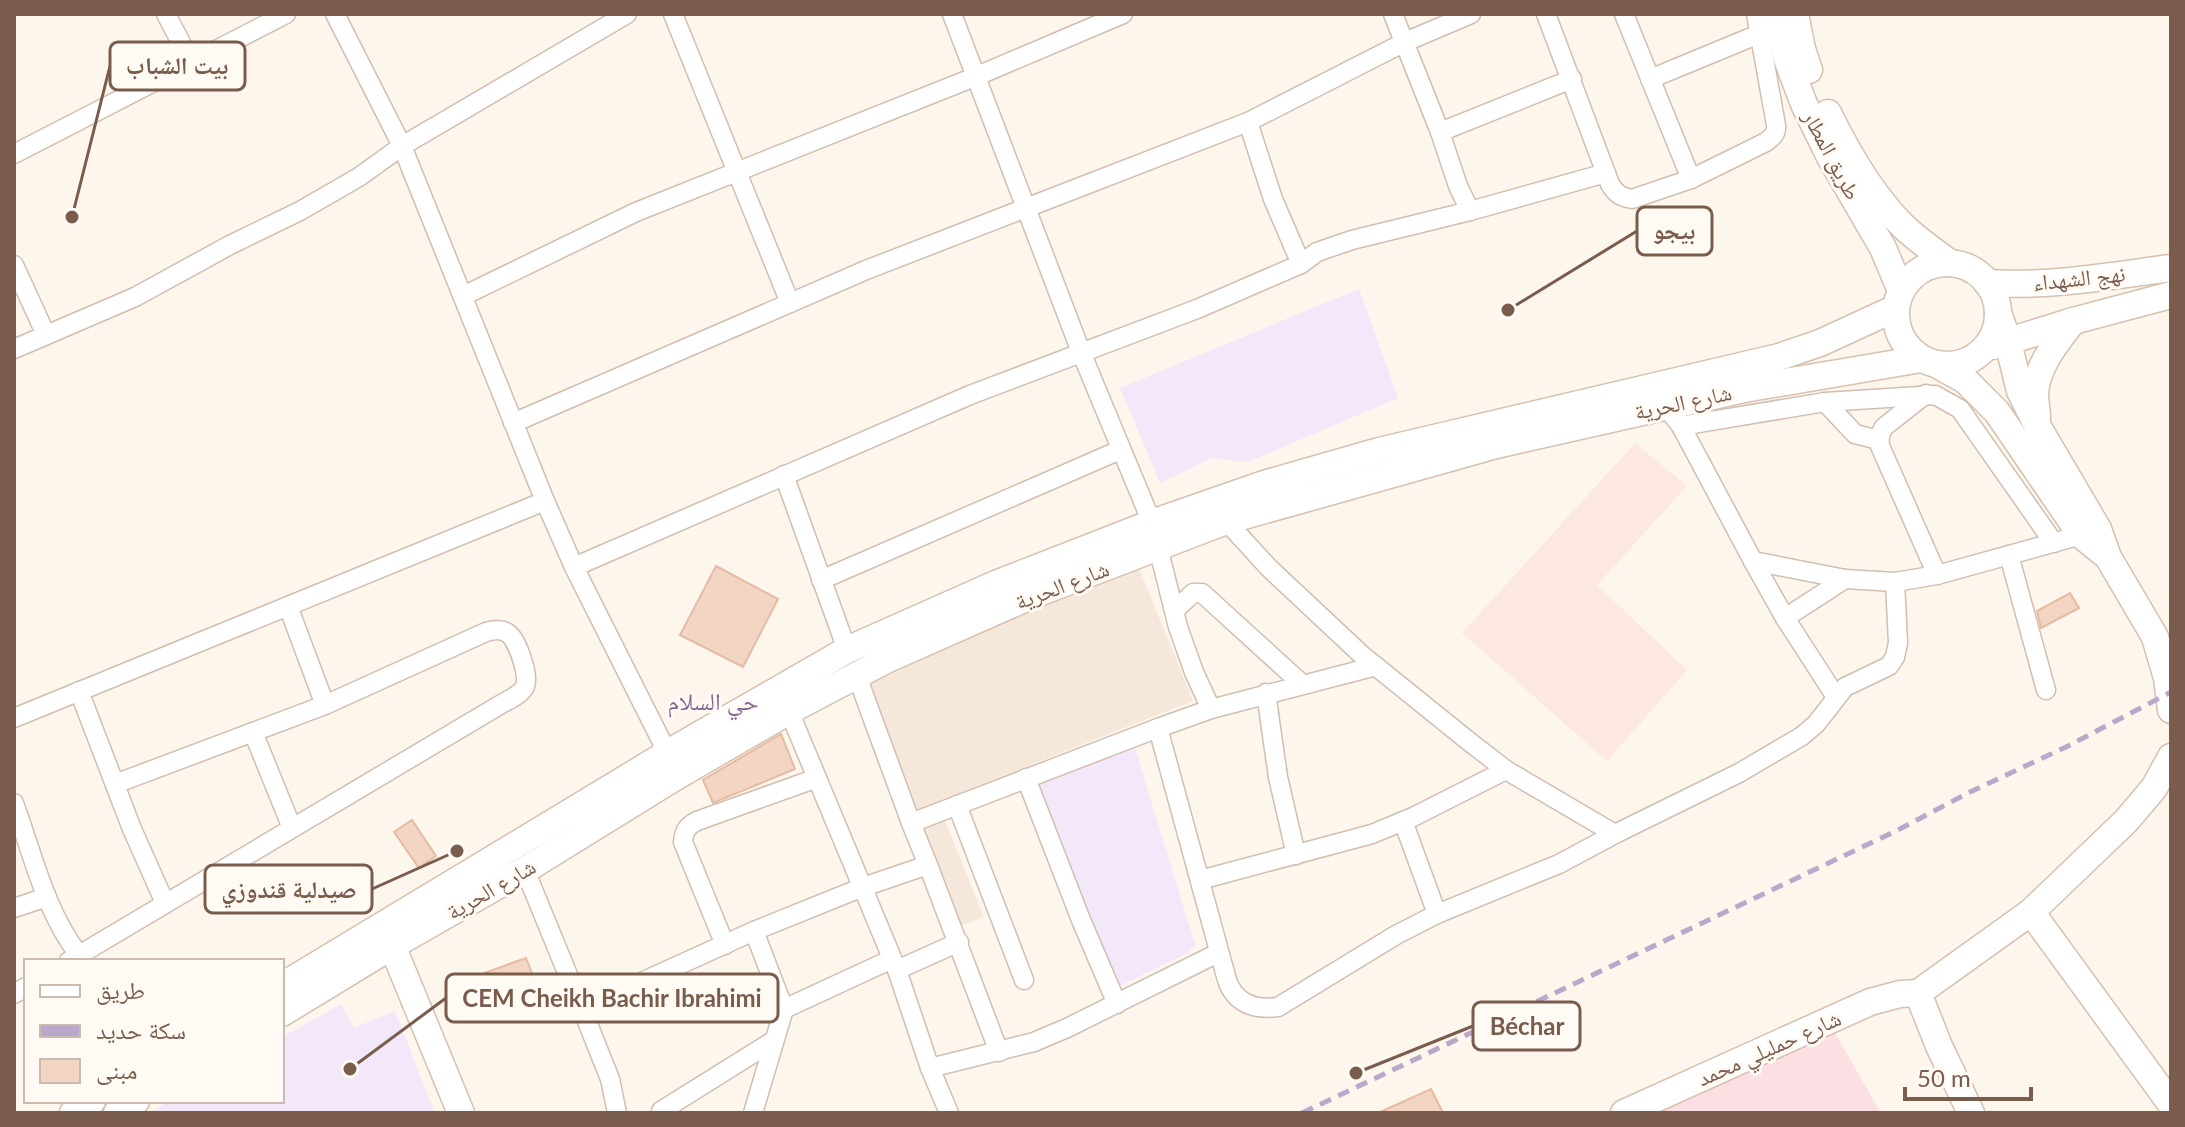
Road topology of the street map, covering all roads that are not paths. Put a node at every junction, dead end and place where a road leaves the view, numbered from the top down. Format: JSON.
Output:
{"nodes":[{"id":1,"x":166,"y":14,"type":"edge"},
{"id":2,"x":286,"y":14,"type":"edge"},
{"id":3,"x":335,"y":14,"type":"edge"},
{"id":4,"x":627,"y":14,"type":"edge"},
{"id":5,"x":673,"y":14,"type":"edge"},
{"id":6,"x":952,"y":14,"type":"edge"},
{"id":7,"x":1123,"y":14,"type":"edge"},
{"id":8,"x":1393,"y":14,"type":"edge"},
{"id":9,"x":1471,"y":14,"type":"edge"},
{"id":10,"x":1546,"y":14,"type":"edge"},
{"id":11,"x":1624,"y":14,"type":"edge"},
{"id":12,"x":1756,"y":14,"type":"edge"},
{"id":13,"x":1795,"y":14,"type":"edge"},
{"id":14,"x":1768,"y":24,"type":"edge"},
{"id":15,"x":1405,"y":42,"type":"junction"},
{"id":16,"x":192,"y":64,"type":"junction"},
{"id":17,"x":977,"y":76,"type":"junction"},
{"id":18,"x":1572,"y":79,"type":"junction"},
{"id":19,"x":1650,"y":79,"type":"junction"},
{"id":20,"x":1248,"y":122,"type":"junction"},
{"id":21,"x":1440,"y":132,"type":"junction"},
{"id":22,"x":402,"y":146,"type":"junction"},
{"id":23,"x":14,"y":154,"type":"edge"},
{"id":24,"x":738,"y":172,"type":"junction"},
{"id":25,"x":1606,"y":173,"type":"junction"},
{"id":26,"x":1691,"y":179,"type":"junction"},
{"id":27,"x":1028,"y":208,"type":"junction"},
{"id":28,"x":1470,"y":211,"type":"junction"},
{"id":29,"x":1950,"y":263,"type":"junction"},
{"id":30,"x":1301,"y":264,"type":"junction"},
{"id":31,"x":14,"y":265,"type":"edge"},
{"id":32,"x":2171,"y":268,"type":"edge"},
{"id":33,"x":1987,"y":283,"type":"junction"},
{"id":34,"x":2171,"y":295,"type":"edge"},
{"id":35,"x":463,"y":296,"type":"junction"},
{"id":36,"x":1898,"y":299,"type":"junction"},
{"id":37,"x":790,"y":303,"type":"junction"},
{"id":38,"x":2073,"y":321,"type":"junction"},
{"id":39,"x":46,"y":335,"type":"junction"},
{"id":40,"x":1997,"y":345,"type":"junction"},
{"id":41,"x":14,"y":349,"type":"edge"},
{"id":42,"x":1081,"y":352,"type":"junction"},
{"id":43,"x":1928,"y":361,"type":"junction"},
{"id":44,"x":1926,"y":394,"type":"junction"},
{"id":45,"x":1825,"y":402,"type":"junction"},
{"id":46,"x":1673,"y":416,"type":"junction"},
{"id":47,"x":513,"y":423,"type":"junction"},
{"id":48,"x":2038,"y":427,"type":"junction"},
{"id":49,"x":1879,"y":440,"type":"junction"},
{"id":50,"x":1120,"y":450,"type":"junction"},
{"id":51,"x":784,"y":475,"type":"junction"},
{"id":52,"x":545,"y":501,"type":"junction"},
{"id":53,"x":1226,"y":521,"type":"junction"},
{"id":54,"x":1155,"y":535,"type":"junction"},
{"id":55,"x":2081,"y":535,"type":"junction"},
{"id":56,"x":2054,"y":543,"type":"junction"},
{"id":57,"x":2009,"y":555,"type":"junction"},
{"id":58,"x":2108,"y":557,"type":"junction"},
{"id":59,"x":1753,"y":561,"type":"junction"},
{"id":60,"x":574,"y":567,"type":"junction"},
{"id":61,"x":1937,"y":575,"type":"junction"},
{"id":62,"x":1845,"y":579,"type":"junction"},
{"id":63,"x":821,"y":580,"type":"junction"},
{"id":64,"x":1895,"y":582,"type":"junction"},
{"id":65,"x":288,"y":606,"type":"junction"},
{"id":66,"x":1174,"y":611,"type":"junction"},
{"id":67,"x":1785,"y":618,"type":"junction"},
{"id":68,"x":847,"y":650,"type":"junction"},
{"id":69,"x":1376,"y":666,"type":"junction"},
{"id":70,"x":857,"y":676,"type":"junction"},
{"id":71,"x":1302,"y":684,"type":"junction"},
{"id":72,"x":2046,"y":690,"type":"dead end"},
{"id":73,"x":79,"y":691,"type":"junction"},
{"id":74,"x":1266,"y":693,"type":"junction"},
{"id":75,"x":1836,"y":697,"type":"junction"},
{"id":76,"x":325,"y":705,"type":"junction"},
{"id":77,"x":1211,"y":709,"type":"junction"},
{"id":78,"x":2171,"y":710,"type":"edge"},
{"id":79,"x":789,"y":711,"type":"junction"},
{"id":80,"x":14,"y":718,"type":"edge"},
{"id":81,"x":1158,"y":728,"type":"junction"},
{"id":82,"x":253,"y":732,"type":"junction"},
{"id":83,"x":2171,"y":757,"type":"edge"},
{"id":84,"x":673,"y":765,"type":"junction"},
{"id":85,"x":1506,"y":770,"type":"junction"},
{"id":86,"x":817,"y":778,"type":"junction"},
{"id":87,"x":1026,"y":778,"type":"junction"},
{"id":88,"x":115,"y":784,"type":"junction"},
{"id":89,"x":14,"y":803,"type":"edge"},
{"id":90,"x":957,"y":805,"type":"junction"},
{"id":91,"x":1403,"y":821,"type":"junction"},
{"id":92,"x":911,"y":823,"type":"junction"},
{"id":93,"x":292,"y":828,"type":"junction"},
{"id":94,"x":1615,"y":834,"type":"junction"},
{"id":95,"x":1296,"y":855,"type":"junction"},
{"id":96,"x":928,"y":865,"type":"junction"},
{"id":97,"x":525,"y":870,"type":"junction"},
{"id":98,"x":1200,"y":880,"type":"junction"},
{"id":99,"x":863,"y":887,"type":"junction"},
{"id":100,"x":47,"y":897,"type":"junction"},
{"id":101,"x":165,"y":903,"type":"junction"},
{"id":102,"x":14,"y":908,"type":"edge"},
{"id":103,"x":2031,"y":912,"type":"junction"},
{"id":104,"x":1437,"y":914,"type":"junction"},
{"id":105,"x":754,"y":931,"type":"junction"},
{"id":106,"x":388,"y":936,"type":"junction"},
{"id":107,"x":959,"y":942,"type":"junction"},
{"id":108,"x":725,"y":945,"type":"junction"},
{"id":109,"x":1218,"y":953,"type":"junction"},
{"id":110,"x":74,"y":958,"type":"edge"},
{"id":111,"x":894,"y":965,"type":"junction"},
{"id":112,"x":1024,"y":980,"type":"dead end"},
{"id":113,"x":284,"y":985,"type":"edge"},
{"id":114,"x":1918,"y":993,"type":"junction"},
{"id":115,"x":1117,"y":1004,"type":"junction"},
{"id":116,"x":582,"y":1009,"type":"junction"},
{"id":117,"x":784,"y":1009,"type":"junction"},
{"id":118,"x":284,"y":1012,"type":"edge"},
{"id":119,"x":773,"y":1041,"type":"junction"},
{"id":120,"x":999,"y":1052,"type":"junction"},
{"id":121,"x":930,"y":1068,"type":"junction"},
{"id":122,"x":2171,"y":1104,"type":"edge"},
{"id":123,"x":660,"y":1112,"type":"edge"},
{"id":124,"x":461,"y":1113,"type":"edge"},
{"id":125,"x":617,"y":1113,"type":"edge"},
{"id":126,"x":753,"y":1113,"type":"edge"},
{"id":127,"x":949,"y":1113,"type":"edge"},
{"id":128,"x":1624,"y":1113,"type":"edge"},
{"id":129,"x":1971,"y":1113,"type":"edge"}],
"edges":[{"from":1,"to":16,"type":"street"},
{"from":2,"to":16,"type":"street"},
{"from":3,"to":22,"type":"street"},
{"from":4,"to":22,"type":"street"},
{"from":5,"to":24,"type":"street"},
{"from":6,"to":17,"type":"street"},
{"from":7,"to":17,"type":"street"},
{"from":8,"to":15,"type":"street"},
{"from":9,"to":15,"type":"street"},
{"from":10,"to":18,"type":"street"},
{"from":11,"to":19,"type":"street"},
{"from":12,"to":14,"type":"street"},
{"from":13,"to":29,"type":"main road","name":"طريق المطار"},
{"from":14,"to":19,"type":"street"},
{"from":14,"to":26,"type":"street"},
{"from":14,"to":36,"type":"main road","name":"طريق المطار"},
{"from":15,"to":20,"type":"street"},
{"from":15,"to":21,"type":"street"},
{"from":16,"to":23,"type":"street"},
{"from":17,"to":24,"type":"street"},
{"from":17,"to":27,"type":"street"},
{"from":18,"to":21,"type":"street"},
{"from":18,"to":25,"type":"street"},
{"from":19,"to":26,"type":"street"},
{"from":20,"to":27,"type":"street"},
{"from":20,"to":30,"type":"street"},
{"from":21,"to":28,"type":"street"},
{"from":22,"to":35,"type":"street"},
{"from":22,"to":39,"type":"street"},
{"from":24,"to":35,"type":"street"},
{"from":24,"to":37,"type":"street"},
{"from":25,"to":26,"type":"street"},
{"from":25,"to":28,"type":"street"},
{"from":27,"to":37,"type":"street"},
{"from":27,"to":42,"type":"street"},
{"from":28,"to":30,"type":"street"},
{"from":29,"to":33,"type":"main road"},
{"from":29,"to":36,"type":"main road"},
{"from":30,"to":42,"type":"street"},
{"from":31,"to":39,"type":"street"},
{"from":32,"to":33,"type":"main road","name":"نهج الشهداء"},
{"from":33,"to":40,"type":"main road"},
{"from":34,"to":38,"type":"main road","name":"نهج الشهداء"},
{"from":35,"to":47,"type":"street"},
{"from":36,"to":43,"type":"main road"},
{"from":36,"to":54,"type":"main road","name":"شارع الحرية"},
{"from":37,"to":47,"type":"street"},
{"from":38,"to":40,"type":"main road","name":"نهج الشهداء"},
{"from":38,"to":48,"type":"main road"},
{"from":39,"to":41,"type":"street"},
{"from":40,"to":43,"type":"main road"},
{"from":40,"to":48,"type":"main road"},
{"from":42,"to":50,"type":"street"},
{"from":42,"to":51,"type":"street"},
{"from":43,"to":46,"type":"main road","name":"شارع الحرية"},
{"from":43,"to":55,"type":"main road"},
{"from":44,"to":45,"type":"street"},
{"from":44,"to":49,"type":"street"},
{"from":44,"to":56,"type":"street"},
{"from":45,"to":46,"type":"street"},
{"from":45,"to":49,"type":"street"},
{"from":46,"to":53,"type":"main road","name":"شارع الحرية"},
{"from":46,"to":59,"type":"street"},
{"from":47,"to":52,"type":"street"},
{"from":48,"to":58,"type":"main road"},
{"from":49,"to":61,"type":"street"},
{"from":50,"to":54,"type":"street"},
{"from":50,"to":63,"type":"street"},
{"from":51,"to":60,"type":"street"},
{"from":51,"to":63,"type":"street"},
{"from":52,"to":60,"type":"street"},
{"from":52,"to":65,"type":"street"},
{"from":53,"to":54,"type":"main road","name":"شارع الحرية"},
{"from":53,"to":69,"type":"street"},
{"from":54,"to":66,"type":"street"},
{"from":54,"to":68,"type":"main road","name":"شارع الحرية"},
{"from":54,"to":70,"type":"main road","name":"شارع الحرية"},
{"from":55,"to":56,"type":"street"},
{"from":55,"to":58,"type":"main road"},
{"from":56,"to":57,"type":"street"},
{"from":57,"to":61,"type":"street"},
{"from":57,"to":72,"type":"street"},
{"from":58,"to":78,"type":"main road"},
{"from":59,"to":62,"type":"street"},
{"from":59,"to":67,"type":"street"},
{"from":60,"to":84,"type":"street"},
{"from":61,"to":64,"type":"street"},
{"from":62,"to":64,"type":"street"},
{"from":62,"to":67,"type":"street"},
{"from":63,"to":68,"type":"street"},
{"from":64,"to":75,"type":"street"},
{"from":65,"to":73,"type":"street"},
{"from":65,"to":76,"type":"street"},
{"from":66,"to":71,"type":"street"},
{"from":66,"to":77,"type":"street"},
{"from":67,"to":75,"type":"street"},
{"from":68,"to":84,"type":"main road","name":"شارع الحرية"},
{"from":69,"to":71,"type":"street"},
{"from":69,"to":85,"type":"street"},
{"from":70,"to":79,"type":"main road","name":"شارع الحرية"},
{"from":70,"to":92,"type":"street"},
{"from":71,"to":74,"type":"street"},
{"from":73,"to":80,"type":"street"},
{"from":73,"to":88,"type":"street"},
{"from":74,"to":77,"type":"street"},
{"from":74,"to":95,"type":"street"},
{"from":75,"to":94,"type":"street"},
{"from":76,"to":82,"type":"street"},
{"from":76,"to":93,"type":"street"},
{"from":77,"to":81,"type":"street"},
{"from":79,"to":84,"type":"main road","name":"شارع الحرية"},
{"from":79,"to":86,"type":"street"},
{"from":81,"to":87,"type":"street"},
{"from":81,"to":98,"type":"street"},
{"from":82,"to":88,"type":"street"},
{"from":82,"to":93,"type":"street"},
{"from":83,"to":103,"type":"main road"},
{"from":84,"to":97,"type":"main road","name":"شارع الحرية"},
{"from":84,"to":106,"type":"main road","name":"شارع الحرية"},
{"from":85,"to":91,"type":"street"},
{"from":85,"to":94,"type":"street"},
{"from":86,"to":99,"type":"street"},
{"from":86,"to":108,"type":"street"},
{"from":87,"to":90,"type":"street"},
{"from":87,"to":115,"type":"street"},
{"from":88,"to":101,"type":"street"},
{"from":89,"to":100,"type":"street"},
{"from":90,"to":92,"type":"street"},
{"from":90,"to":112,"type":"street"},
{"from":91,"to":95,"type":"street"},
{"from":91,"to":104,"type":"street"},
{"from":92,"to":96,"type":"street"},
{"from":93,"to":101,"type":"street"},
{"from":94,"to":104,"type":"street"},
{"from":95,"to":98,"type":"street"},
{"from":96,"to":99,"type":"street"},
{"from":96,"to":107,"type":"street"},
{"from":97,"to":106,"type":"main road","name":"شارع الحرية"},
{"from":97,"to":116,"type":"street"},
{"from":98,"to":109,"type":"street"},
{"from":99,"to":105,"type":"street"},
{"from":99,"to":111,"type":"street"},
{"from":100,"to":102,"type":"street"},
{"from":100,"to":110,"type":"street"},
{"from":101,"to":110,"type":"street"},
{"from":103,"to":114,"type":"main road"},
{"from":103,"to":122,"type":"main road"},
{"from":104,"to":109,"type":"street"},
{"from":105,"to":108,"type":"street"},
{"from":105,"to":117,"type":"street"},
{"from":106,"to":113,"type":"main road","name":"شارع الحرية"},
{"from":106,"to":118,"type":"main road","name":"شارع الحرية"},
{"from":106,"to":124,"type":"main road"},
{"from":107,"to":111,"type":"street"},
{"from":107,"to":120,"type":"street"},
{"from":108,"to":116,"type":"street"},
{"from":109,"to":115,"type":"street"},
{"from":111,"to":117,"type":"street"},
{"from":111,"to":121,"type":"street"},
{"from":114,"to":128,"type":"main road","name":"شارع حمليلي محمد"},
{"from":114,"to":129,"type":"main road"},
{"from":115,"to":120,"type":"street"},
{"from":116,"to":125,"type":"street"},
{"from":117,"to":119,"type":"street"},
{"from":119,"to":123,"type":"street"},
{"from":119,"to":126,"type":"street"},
{"from":120,"to":121,"type":"street"},
{"from":121,"to":127,"type":"street"}]}
